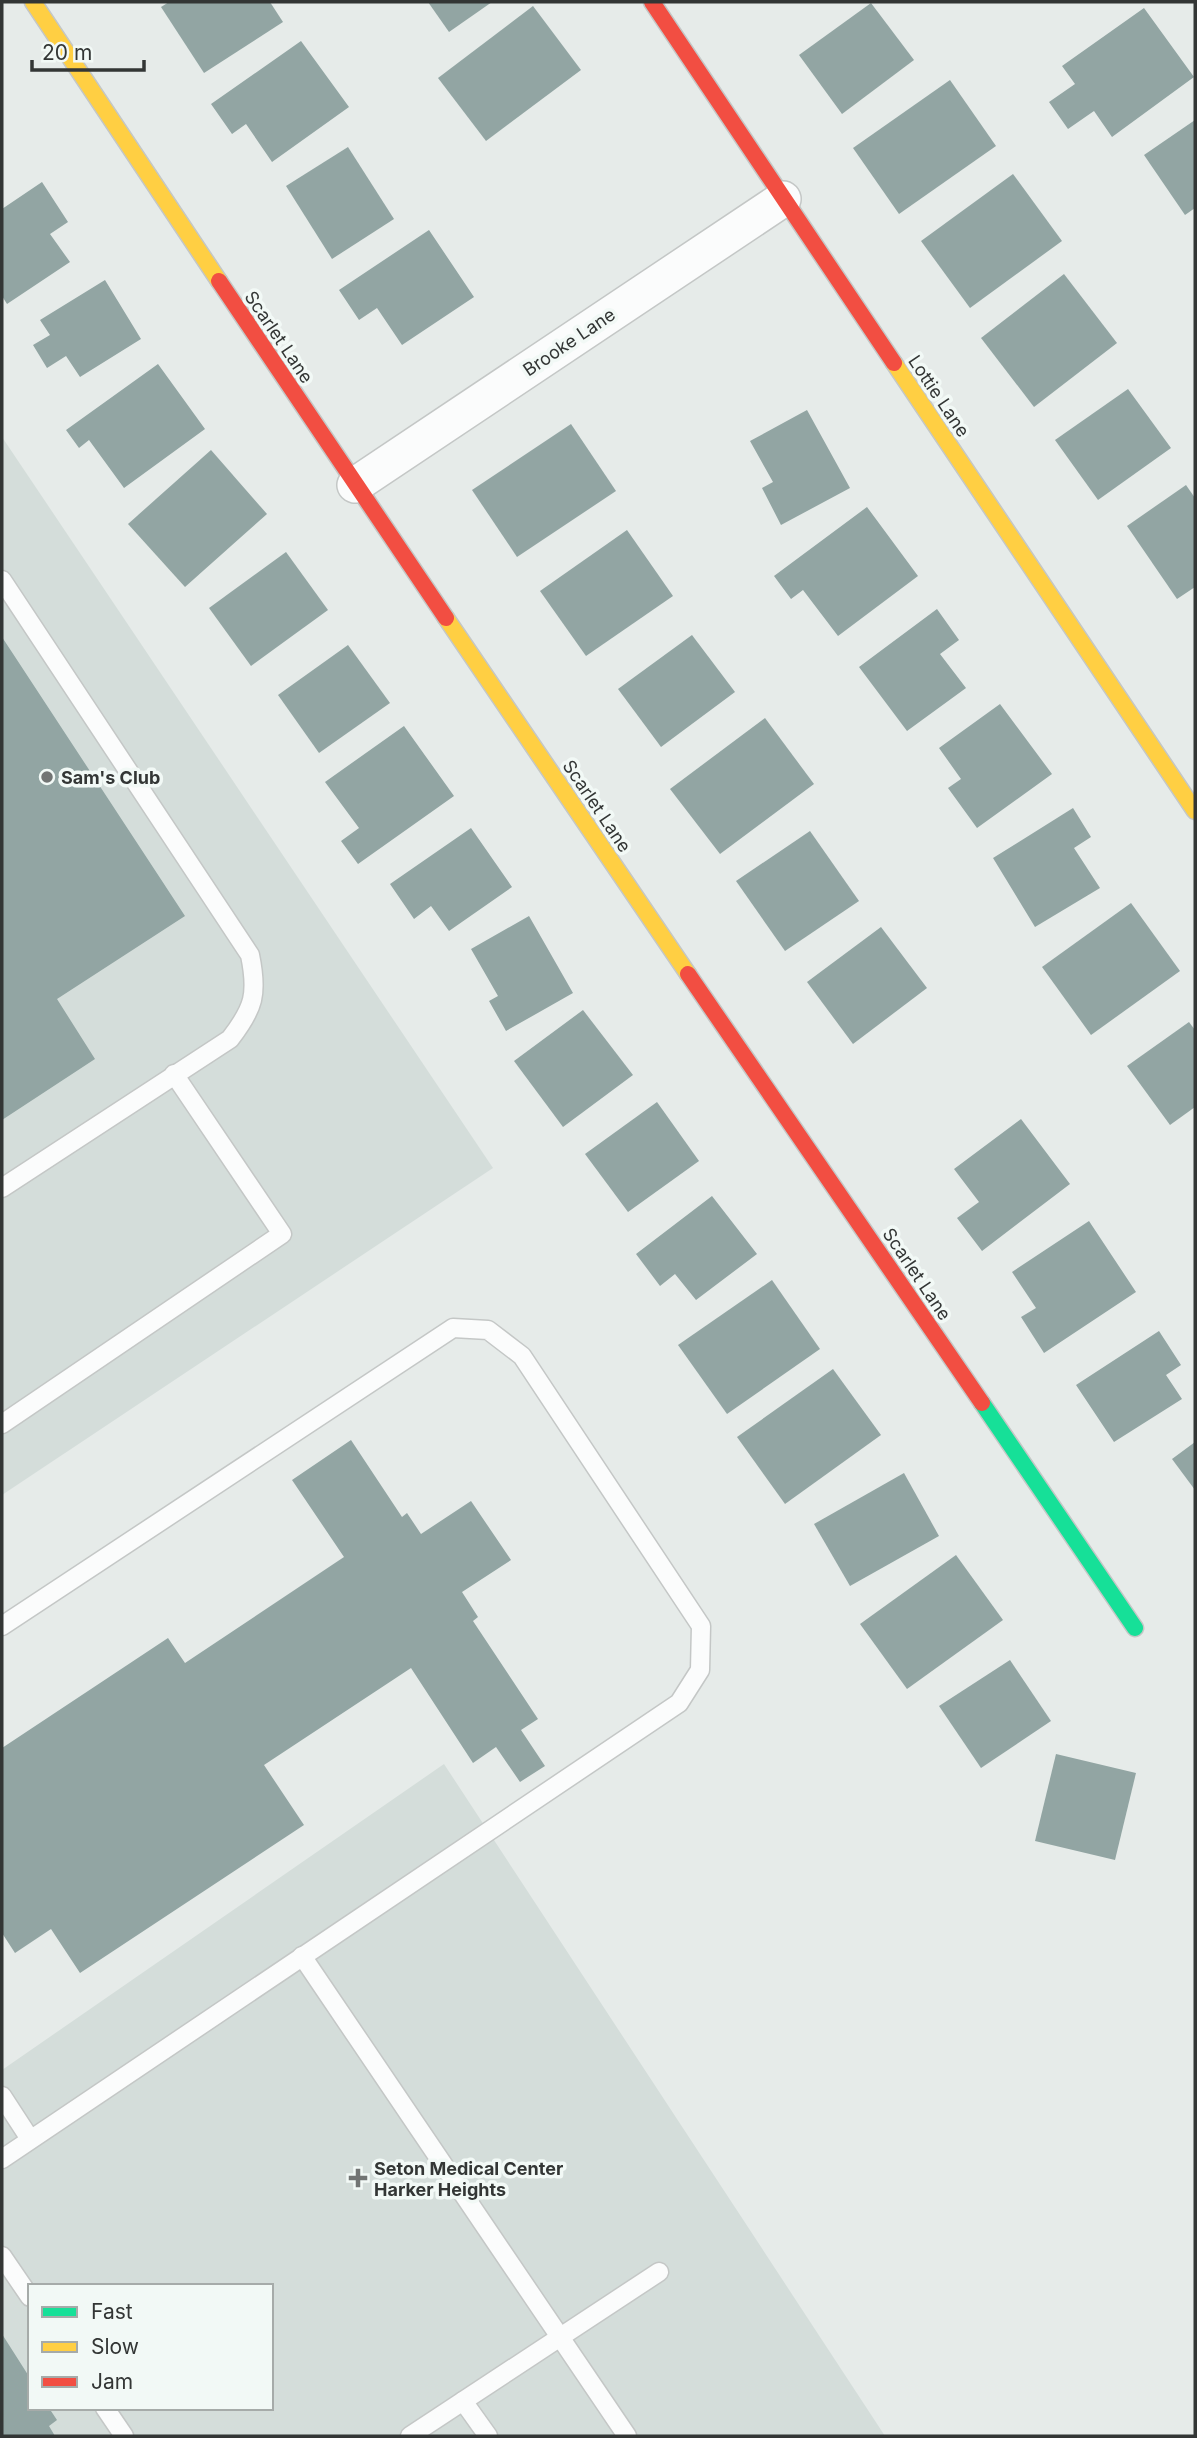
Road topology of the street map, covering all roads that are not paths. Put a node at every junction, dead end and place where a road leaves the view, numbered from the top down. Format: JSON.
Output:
{"nodes":[{"id":1,"x":33,"y":2,"type":"edge"},
{"id":2,"x":652,"y":2,"type":"edge"},
{"id":3,"x":783,"y":199,"type":"junction"},
{"id":4,"x":355,"y":485,"type":"junction"},
{"id":5,"x":2,"y":580,"type":"edge"},
{"id":6,"x":1195,"y":811,"type":"edge"},
{"id":7,"x":173,"y":1074,"type":"junction"},
{"id":8,"x":2,"y":1188,"type":"edge"},
{"id":9,"x":2,"y":1424,"type":"edge"},
{"id":10,"x":2,"y":1626,"type":"edge"},
{"id":11,"x":1135,"y":1628,"type":"dead end"},
{"id":12,"x":302,"y":1956,"type":"junction"},
{"id":13,"x":2,"y":2096,"type":"edge"},
{"id":14,"x":30,"y":2139,"type":"junction"},
{"id":15,"x":2,"y":2159,"type":"edge"},
{"id":16,"x":2,"y":2256,"type":"edge"},
{"id":17,"x":659,"y":2272,"type":"dead end"},
{"id":18,"x":28,"y":2294,"type":"edge"},
{"id":19,"x":559,"y":2337,"type":"junction"},
{"id":20,"x":463,"y":2401,"type":"junction"},
{"id":21,"x":106,"y":2410,"type":"edge"},
{"id":22,"x":124,"y":2436,"type":"edge"},
{"id":23,"x":410,"y":2436,"type":"edge"},
{"id":24,"x":488,"y":2436,"type":"edge"},
{"id":25,"x":627,"y":2436,"type":"edge"}],
"edges":[{"from":1,"to":4,"type":"street","name":"Scarlet Lane"},
{"from":2,"to":3,"type":"street","name":"Lottie Lane"},
{"from":3,"to":4,"type":"street","name":"Brooke Lane"},
{"from":3,"to":6,"type":"street","name":"Lottie Lane"},
{"from":4,"to":11,"type":"street","name":"Scarlet Lane"},
{"from":5,"to":7,"type":"lane"},
{"from":7,"to":8,"type":"lane"},
{"from":7,"to":9,"type":"lane"},
{"from":10,"to":12,"type":"lane"},
{"from":12,"to":14,"type":"lane"},
{"from":12,"to":19,"type":"lane"},
{"from":13,"to":14,"type":"lane"},
{"from":14,"to":15,"type":"lane"},
{"from":16,"to":18,"type":"lane"},
{"from":17,"to":19,"type":"lane"},
{"from":19,"to":20,"type":"lane"},
{"from":19,"to":25,"type":"lane"},
{"from":20,"to":23,"type":"lane"},
{"from":20,"to":24,"type":"lane"},
{"from":21,"to":22,"type":"lane"}]}
